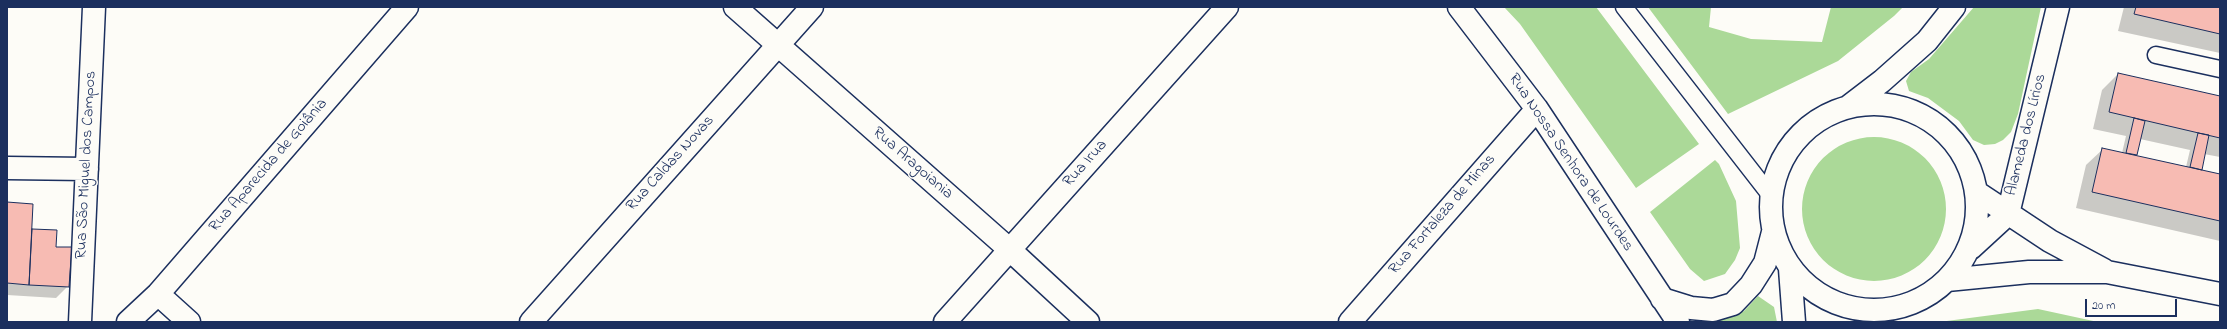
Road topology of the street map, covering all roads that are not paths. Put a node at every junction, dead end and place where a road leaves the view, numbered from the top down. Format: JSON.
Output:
{"nodes":[{"id":1,"x":94,"y":7,"type":"edge"},
{"id":2,"x":408,"y":7,"type":"edge"},
{"id":3,"x":735,"y":7,"type":"edge"},
{"id":4,"x":812,"y":7,"type":"edge"},
{"id":5,"x":1227,"y":7,"type":"edge"},
{"id":6,"x":1459,"y":7,"type":"edge"},
{"id":7,"x":1624,"y":7,"type":"edge"},
{"id":8,"x":1954,"y":7,"type":"edge"},
{"id":9,"x":2058,"y":7,"type":"edge"},
{"id":10,"x":778,"y":45,"type":"junction"},
{"id":11,"x":2156,"y":55,"type":"dead end"},
{"id":12,"x":2220,"y":70,"type":"edge"},
{"id":13,"x":1848,"y":107,"type":"junction"},
{"id":14,"x":1537,"y":109,"type":"junction"},
{"id":15,"x":7,"y":168,"type":"edge"},
{"id":16,"x":86,"y":169,"type":"junction"},
{"id":17,"x":1976,"y":192,"type":"junction"},
{"id":18,"x":1771,"y":196,"type":"junction"},
{"id":19,"x":2008,"y":214,"type":"junction"},
{"id":20,"x":1773,"y":232,"type":"junction"},
{"id":21,"x":1971,"y":248,"type":"junction"},
{"id":22,"x":1009,"y":250,"type":"junction"},
{"id":23,"x":1790,"y":269,"type":"junction"},
{"id":24,"x":2107,"y":272,"type":"junction"},
{"id":25,"x":1948,"y":280,"type":"junction"},
{"id":26,"x":158,"y":294,"type":"junction"},
{"id":27,"x":2220,"y":294,"type":"edge"},
{"id":28,"x":1662,"y":299,"type":"junction"},
{"id":29,"x":1882,"y":310,"type":"junction"},
{"id":30,"x":80,"y":322,"type":"edge"},
{"id":31,"x":128,"y":322,"type":"edge"},
{"id":32,"x":189,"y":322,"type":"edge"},
{"id":33,"x":531,"y":322,"type":"edge"},
{"id":34,"x":945,"y":322,"type":"edge"},
{"id":35,"x":1088,"y":322,"type":"edge"},
{"id":36,"x":1350,"y":322,"type":"edge"},
{"id":37,"x":1678,"y":322,"type":"edge"},
{"id":38,"x":1794,"y":322,"type":"edge"},
{"id":39,"x":1862,"y":322,"type":"edge"}],
"edges":[{"from":1,"to":16,"type":"street","name":"Rua São Miguel dos Campos"},
{"from":2,"to":26,"type":"street","name":"Rua Aparecida de Goiânia"},
{"from":3,"to":10,"type":"street","name":"Rua Aragoiania"},
{"from":4,"to":10,"type":"street","name":"Rua Caldas Novas"},
{"from":5,"to":22,"type":"street","name":"Rua Irua"},
{"from":6,"to":14,"type":"street","name":"Rua Nossa Senhora de Lourdes"},
{"from":7,"to":18,"type":"lane"},
{"from":8,"to":13,"type":"street"},
{"from":9,"to":19,"type":"street","name":"Alameda dos Lírios"},
{"from":10,"to":22,"type":"street","name":"Rua Aragoiania"},
{"from":10,"to":33,"type":"street","name":"Rua Caldas Novas"},
{"from":11,"to":12,"type":"lane"},
{"from":13,"to":17,"type":"street"},
{"from":13,"to":18,"type":"street"},
{"from":14,"to":28,"type":"street","name":"Rua Nossa Senhora de Lourdes"},
{"from":14,"to":36,"type":"street","name":"Rua Fortaleza de Minas"},
{"from":15,"to":16,"type":"street"},
{"from":16,"to":30,"type":"street","name":"Rua São Miguel dos Campos"},
{"from":17,"to":19,"type":"street"},
{"from":17,"to":21,"type":"street"},
{"from":18,"to":20,"type":"street"},
{"from":19,"to":21,"type":"street","name":"Alameda dos Lírios"},
{"from":19,"to":24,"type":"street"},
{"from":20,"to":23,"type":"street"},
{"from":20,"to":28,"type":"street"},
{"from":21,"to":25,"type":"street"},
{"from":22,"to":34,"type":"street","name":"Rua Irua"},
{"from":22,"to":35,"type":"street","name":"Rua Aragoiania"},
{"from":23,"to":29,"type":"street"},
{"from":23,"to":38,"type":"street"},
{"from":24,"to":25,"type":"street"},
{"from":24,"to":27,"type":"street"},
{"from":25,"to":29,"type":"street"},
{"from":26,"to":31,"type":"street","name":"Rua Aparecida de Goiânia"},
{"from":26,"to":32,"type":"street"},
{"from":28,"to":37,"type":"street","name":"Rua Nossa Senhora de Lourdes"},
{"from":29,"to":39,"type":"street"}]}
